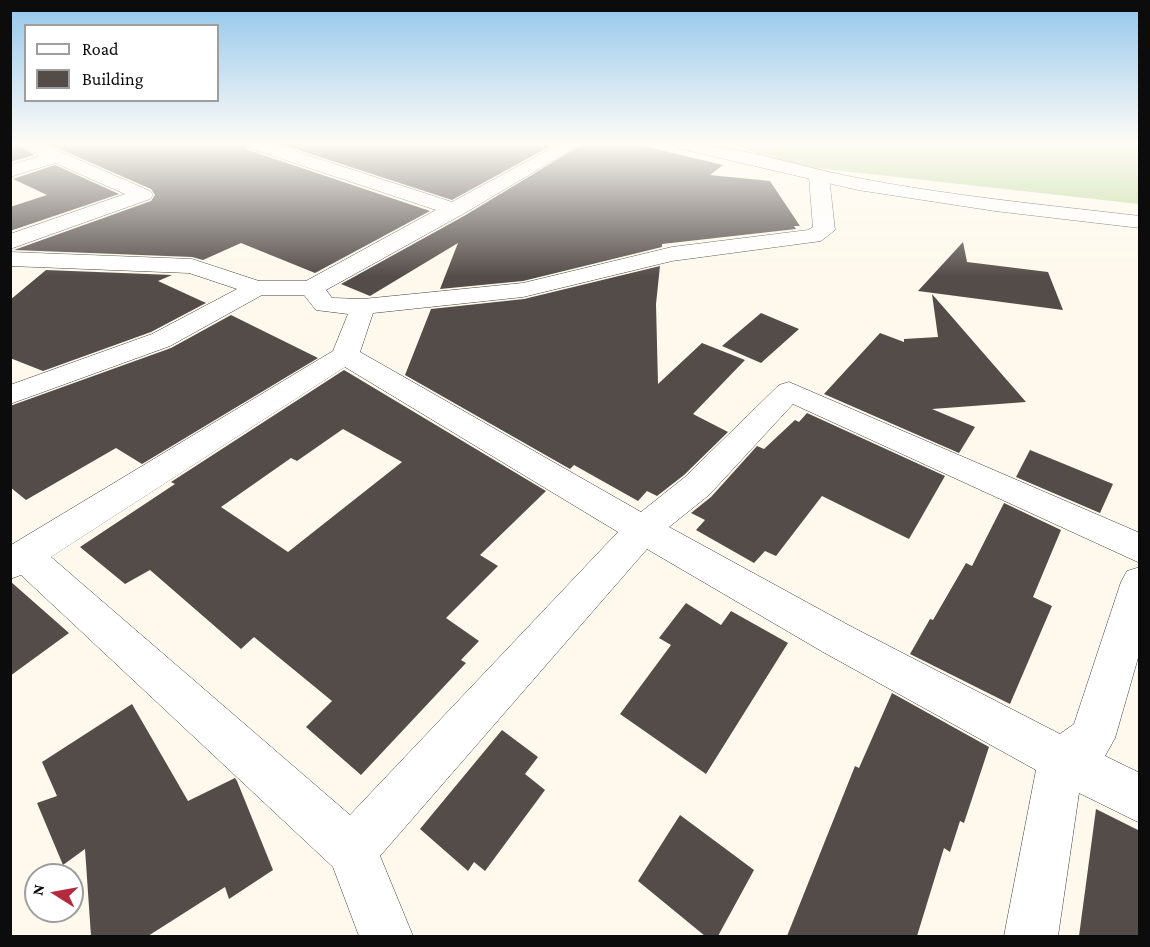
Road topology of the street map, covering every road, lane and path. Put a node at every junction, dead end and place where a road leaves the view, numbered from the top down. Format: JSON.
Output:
{"nodes":[{"id":1,"x":128,"y":188,"type":"edge"},
{"id":2,"x":390,"y":188,"type":"edge"},
{"id":3,"x":494,"y":188,"type":"edge"},
{"id":4,"x":820,"y":188,"type":"edge"},
{"id":5,"x":890,"y":188,"type":"edge"},
{"id":6,"x":456,"y":210,"type":"junction"},
{"id":7,"x":1140,"y":222,"type":"edge"},
{"id":8,"x":10,"y":242,"type":"edge"},
{"id":9,"x":10,"y":260,"type":"edge"},
{"id":10,"x":257,"y":288,"type":"junction"},
{"id":11,"x":311,"y":288,"type":"junction"},
{"id":12,"x":363,"y":307,"type":"junction"},
{"id":13,"x":345,"y":355,"type":"junction"},
{"id":14,"x":10,"y":395,"type":"edge"},
{"id":15,"x":641,"y":531,"type":"junction"},
{"id":16,"x":1140,"y":549,"type":"edge"},
{"id":17,"x":17,"y":560,"type":"edge"},
{"id":18,"x":1140,"y":582,"type":"edge"},
{"id":19,"x":1061,"y":760,"type":"junction"},
{"id":20,"x":1140,"y":799,"type":"edge"},
{"id":21,"x":352,"y":850,"type":"junction"},
{"id":22,"x":386,"y":936,"type":"edge"},
{"id":23,"x":1030,"y":936,"type":"edge"}],
"edges":[{"from":1,"to":8,"type":"street"},
{"from":2,"to":6,"type":"street"},
{"from":3,"to":6,"type":"street"},
{"from":4,"to":12,"type":"street"},
{"from":5,"to":7,"type":"street"},
{"from":6,"to":11,"type":"street"},
{"from":9,"to":10,"type":"street"},
{"from":10,"to":11,"type":"street"},
{"from":10,"to":14,"type":"street"},
{"from":11,"to":12,"type":"street"},
{"from":12,"to":13,"type":"street"},
{"from":13,"to":15,"type":"street"},
{"from":13,"to":17,"type":"street"},
{"from":15,"to":16,"type":"street"},
{"from":15,"to":19,"type":"street"},
{"from":15,"to":21,"type":"street"},
{"from":17,"to":21,"type":"street"},
{"from":18,"to":19,"type":"street"},
{"from":19,"to":20,"type":"street"},
{"from":19,"to":23,"type":"street"},
{"from":21,"to":22,"type":"street"}]}
